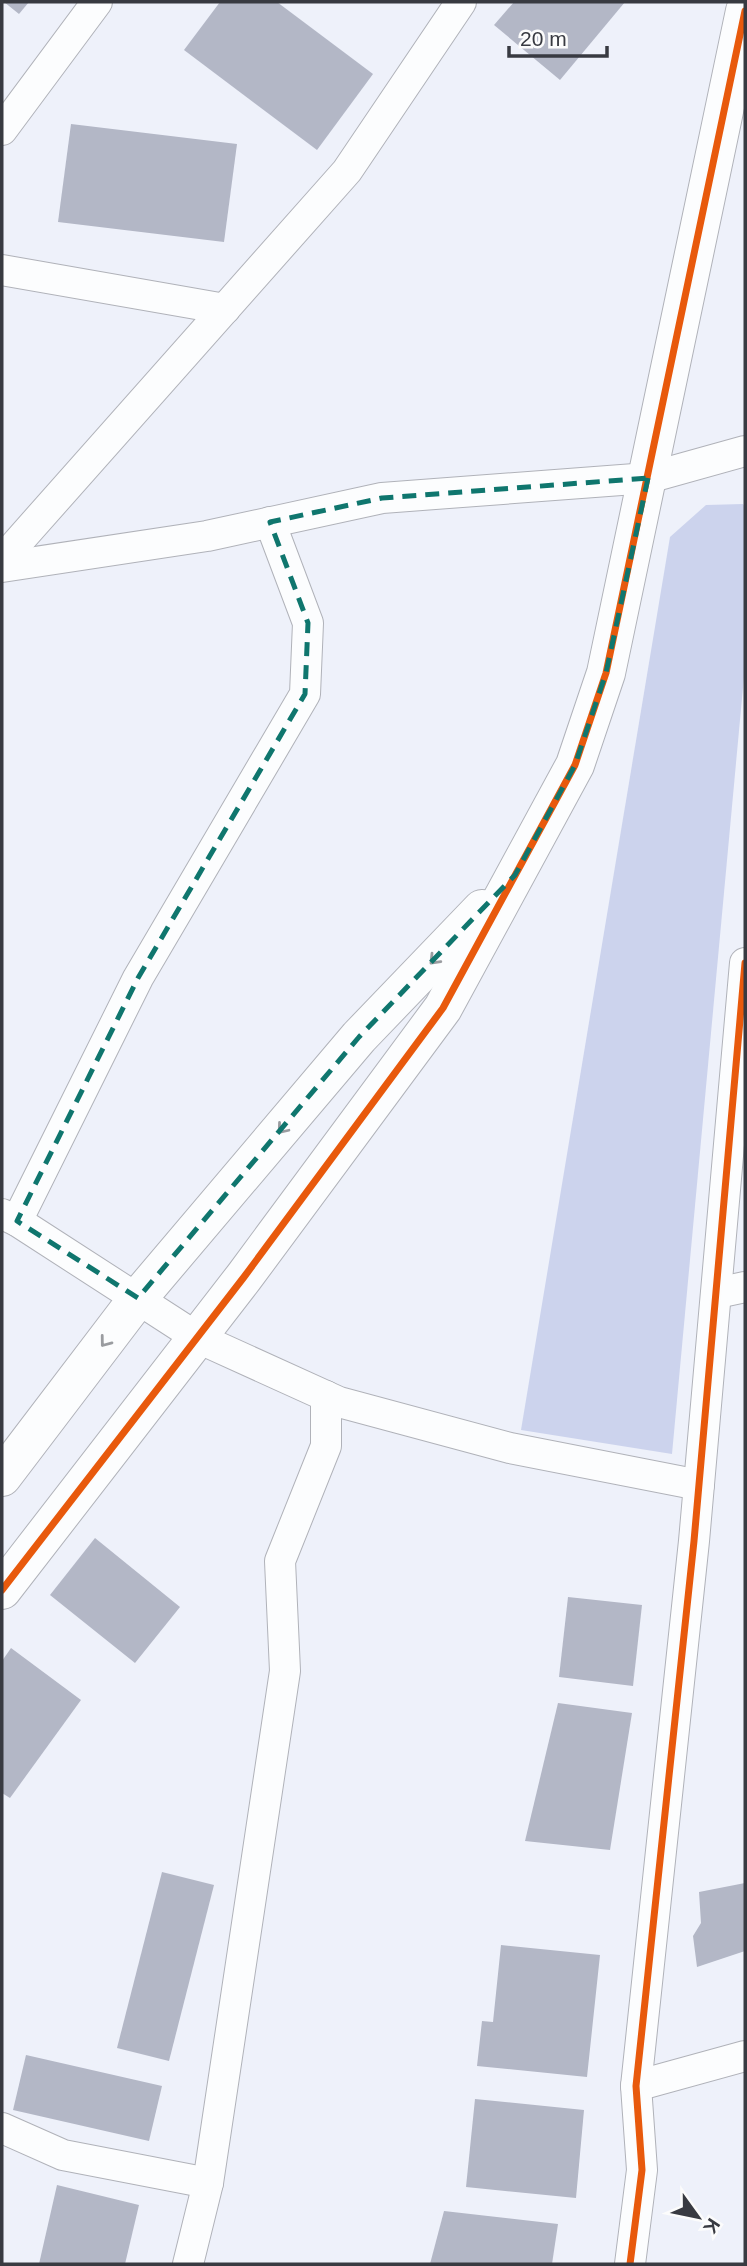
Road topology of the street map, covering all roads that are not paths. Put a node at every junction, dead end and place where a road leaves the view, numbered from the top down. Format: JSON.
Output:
{"nodes":[{"id":1,"x":97,"y":2,"type":"edge"},
{"id":2,"x":461,"y":2,"type":"edge"},
{"id":3,"x":745,"y":11,"type":"edge"},
{"id":4,"x":2,"y":130,"type":"edge"},
{"id":5,"x":2,"y":270,"type":"edge"},
{"id":6,"x":225,"y":309,"type":"junction"},
{"id":7,"x":745,"y":451,"type":"edge"},
{"id":8,"x":648,"y":478,"type":"junction"},
{"id":9,"x":270,"y":522,"type":"junction"},
{"id":10,"x":2,"y":560,"type":"edge"},
{"id":11,"x":2,"y":567,"type":"edge"},
{"id":12,"x":514,"y":875,"type":"junction"},
{"id":13,"x":745,"y":963,"type":"edge"},
{"id":14,"x":10,"y":1217,"type":"edge"},
{"id":15,"x":731,"y":1290,"type":"edge"},
{"id":16,"x":138,"y":1298,"type":"junction"},
{"id":17,"x":198,"y":1338,"type":"junction"},
{"id":18,"x":326,"y":1396,"type":"junction"},
{"id":19,"x":2,"y":1477,"type":"edge"},
{"id":20,"x":699,"y":1485,"type":"junction"},
{"id":21,"x":2,"y":1590,"type":"edge"},
{"id":22,"x":745,"y":2056,"type":"edge"},
{"id":23,"x":636,"y":2086,"type":"junction"},
{"id":24,"x":2,"y":2128,"type":"edge"},
{"id":25,"x":208,"y":2183,"type":"junction"},
{"id":26,"x":188,"y":2264,"type":"edge"},
{"id":27,"x":630,"y":2264,"type":"edge"}],
"edges":[{"from":1,"to":4,"type":"street"},
{"from":2,"to":6,"type":"street"},
{"from":3,"to":8,"type":"street"},
{"from":5,"to":6,"type":"street"},
{"from":6,"to":10,"type":"street"},
{"from":7,"to":8,"type":"street"},
{"from":8,"to":9,"type":"street"},
{"from":8,"to":12,"type":"street"},
{"from":9,"to":11,"type":"street"},
{"from":9,"to":14,"type":"street"},
{"from":12,"to":16,"type":"street","one_way":true},
{"from":12,"to":17,"type":"street"},
{"from":13,"to":15,"type":"street"},
{"from":14,"to":16,"type":"street"},
{"from":15,"to":20,"type":"street"},
{"from":16,"to":17,"type":"street"},
{"from":16,"to":19,"type":"street","one_way":true},
{"from":17,"to":18,"type":"street"},
{"from":17,"to":21,"type":"street"},
{"from":18,"to":20,"type":"street"},
{"from":18,"to":25,"type":"street"},
{"from":20,"to":23,"type":"street"},
{"from":22,"to":23,"type":"street"},
{"from":23,"to":27,"type":"street"},
{"from":24,"to":25,"type":"street"},
{"from":25,"to":26,"type":"street"}]}
